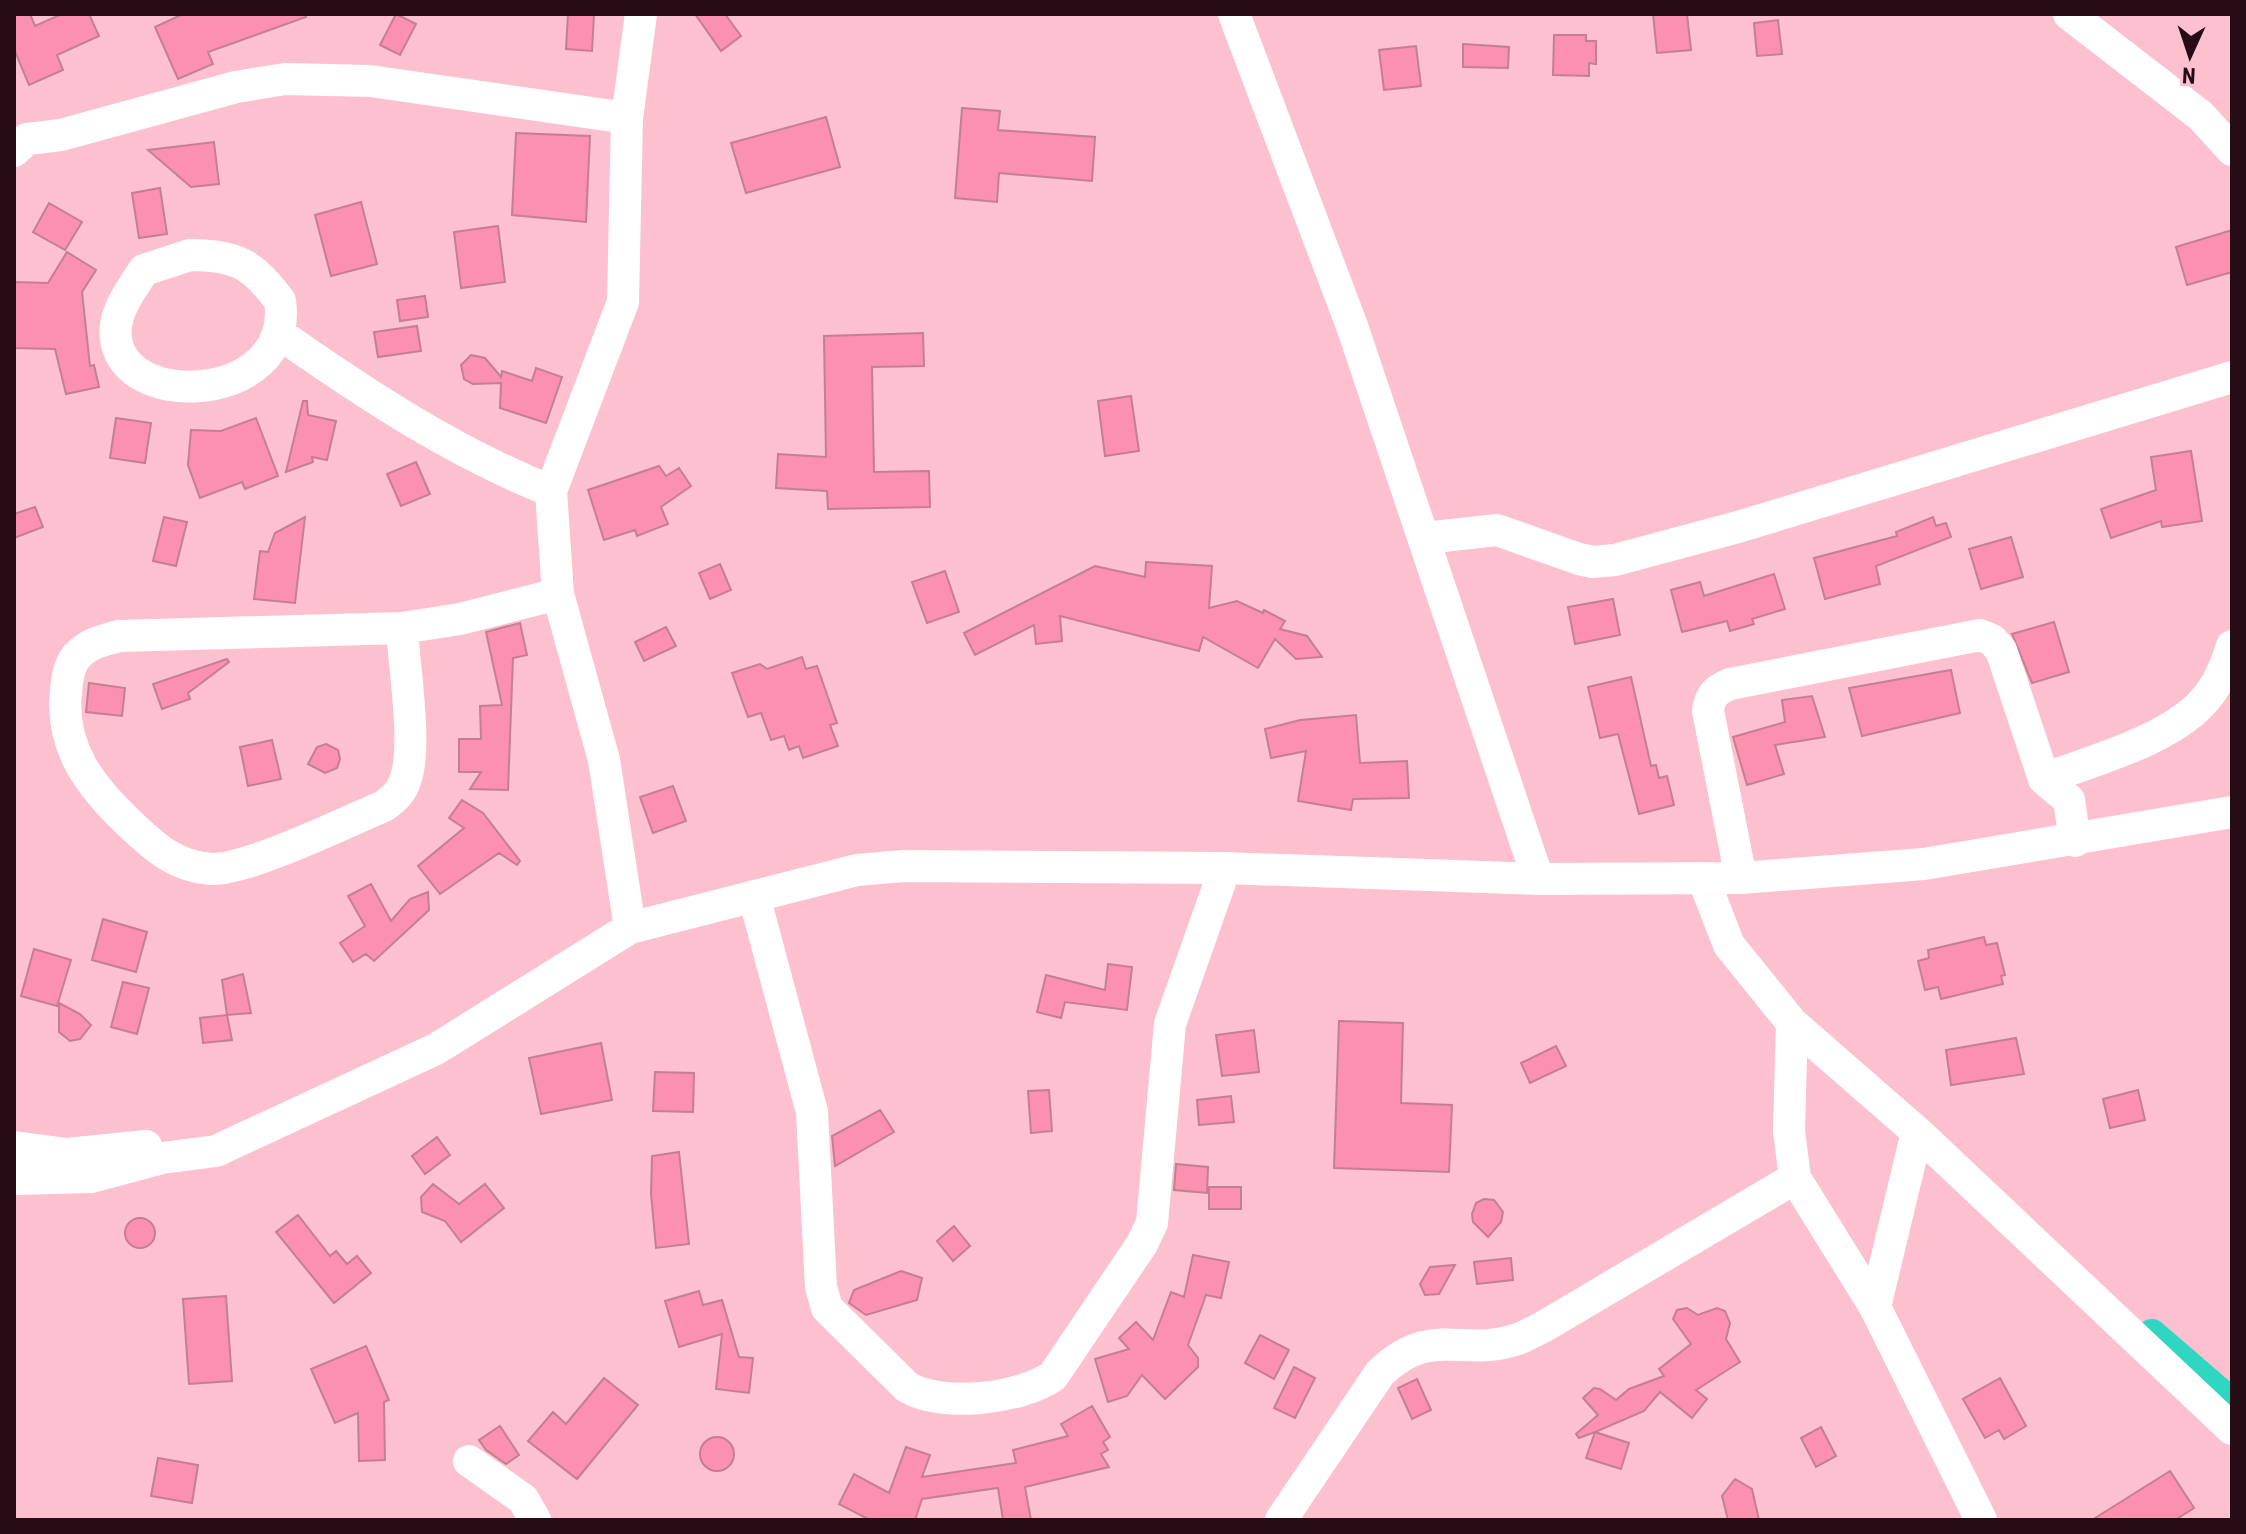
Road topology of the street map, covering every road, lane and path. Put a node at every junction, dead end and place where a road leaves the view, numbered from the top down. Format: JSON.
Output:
{"nodes":[{"id":1,"x":641,"y":14,"type":"edge"},
{"id":2,"x":1234,"y":14,"type":"edge"},
{"id":3,"x":2069,"y":14,"type":"edge"},
{"id":4,"x":627,"y":118,"type":"junction"},
{"id":5,"x":18,"y":140,"type":"edge"},
{"id":6,"x":2232,"y":150,"type":"edge"},
{"id":7,"x":281,"y":335,"type":"junction"},
{"id":8,"x":2232,"y":377,"type":"edge"},
{"id":9,"x":551,"y":491,"type":"junction"},
{"id":10,"x":1425,"y":538,"type":"junction"},
{"id":11,"x":558,"y":594,"type":"junction"},
{"id":12,"x":402,"y":628,"type":"junction"},
{"id":13,"x":2232,"y":646,"type":"edge"},
{"id":14,"x":2044,"y":779,"type":"junction"},
{"id":15,"x":2232,"y":812,"type":"edge"},
{"id":16,"x":2075,"y":841,"type":"junction"},
{"id":17,"x":1225,"y":868,"type":"junction"},
{"id":18,"x":1703,"y":878,"type":"junction"},
{"id":19,"x":1741,"y":878,"type":"junction"},
{"id":20,"x":1538,"y":879,"type":"junction"},
{"id":21,"x":754,"y":896,"type":"junction"},
{"id":22,"x":630,"y":928,"type":"junction"},
{"id":23,"x":1792,"y":1023,"type":"junction"},
{"id":24,"x":1917,"y":1132,"type":"junction"},
{"id":25,"x":239,"y":1141,"type":"junction"},
{"id":26,"x":14,"y":1147,"type":"edge"},
{"id":27,"x":1795,"y":1178,"type":"junction"},
{"id":28,"x":14,"y":1179,"type":"edge"},
{"id":29,"x":1875,"y":1307,"type":"junction"},
{"id":30,"x":2232,"y":1429,"type":"edge"},
{"id":31,"x":469,"y":1461,"type":"dead end"},
{"id":32,"x":535,"y":1520,"type":"edge"},
{"id":33,"x":1281,"y":1520,"type":"edge"},
{"id":34,"x":1981,"y":1520,"type":"edge"}],
"edges":[{"from":1,"to":4,"type":"street"},
{"from":2,"to":10,"type":"street"},
{"from":3,"to":6,"type":"street"},
{"from":4,"to":5,"type":"street"},
{"from":4,"to":9,"type":"street"},
{"from":7,"to":7,"type":"street"},
{"from":7,"to":9,"type":"street"},
{"from":8,"to":10,"type":"street"},
{"from":9,"to":11,"type":"street"},
{"from":10,"to":20,"type":"street"},
{"from":11,"to":12,"type":"street"},
{"from":11,"to":22,"type":"street"},
{"from":12,"to":12,"type":"street"},
{"from":13,"to":14,"type":"street"},
{"from":14,"to":16,"type":"street"},
{"from":14,"to":19,"type":"street"},
{"from":15,"to":16,"type":"street"},
{"from":16,"to":19,"type":"street"},
{"from":17,"to":20,"type":"street"},
{"from":17,"to":21,"type":"street"},
{"from":17,"to":21,"type":"street"},
{"from":18,"to":19,"type":"street"},
{"from":18,"to":20,"type":"street"},
{"from":18,"to":23,"type":"street"},
{"from":21,"to":22,"type":"street"},
{"from":22,"to":25,"type":"street"},
{"from":23,"to":24,"type":"street"},
{"from":23,"to":27,"type":"street"},
{"from":24,"to":29,"type":"street"},
{"from":24,"to":30,"type":"street"},
{"from":25,"to":26,"type":"street"},
{"from":25,"to":28,"type":"street"},
{"from":27,"to":29,"type":"street"},
{"from":27,"to":33,"type":"street"},
{"from":29,"to":34,"type":"street"},
{"from":31,"to":32,"type":"street"}]}
